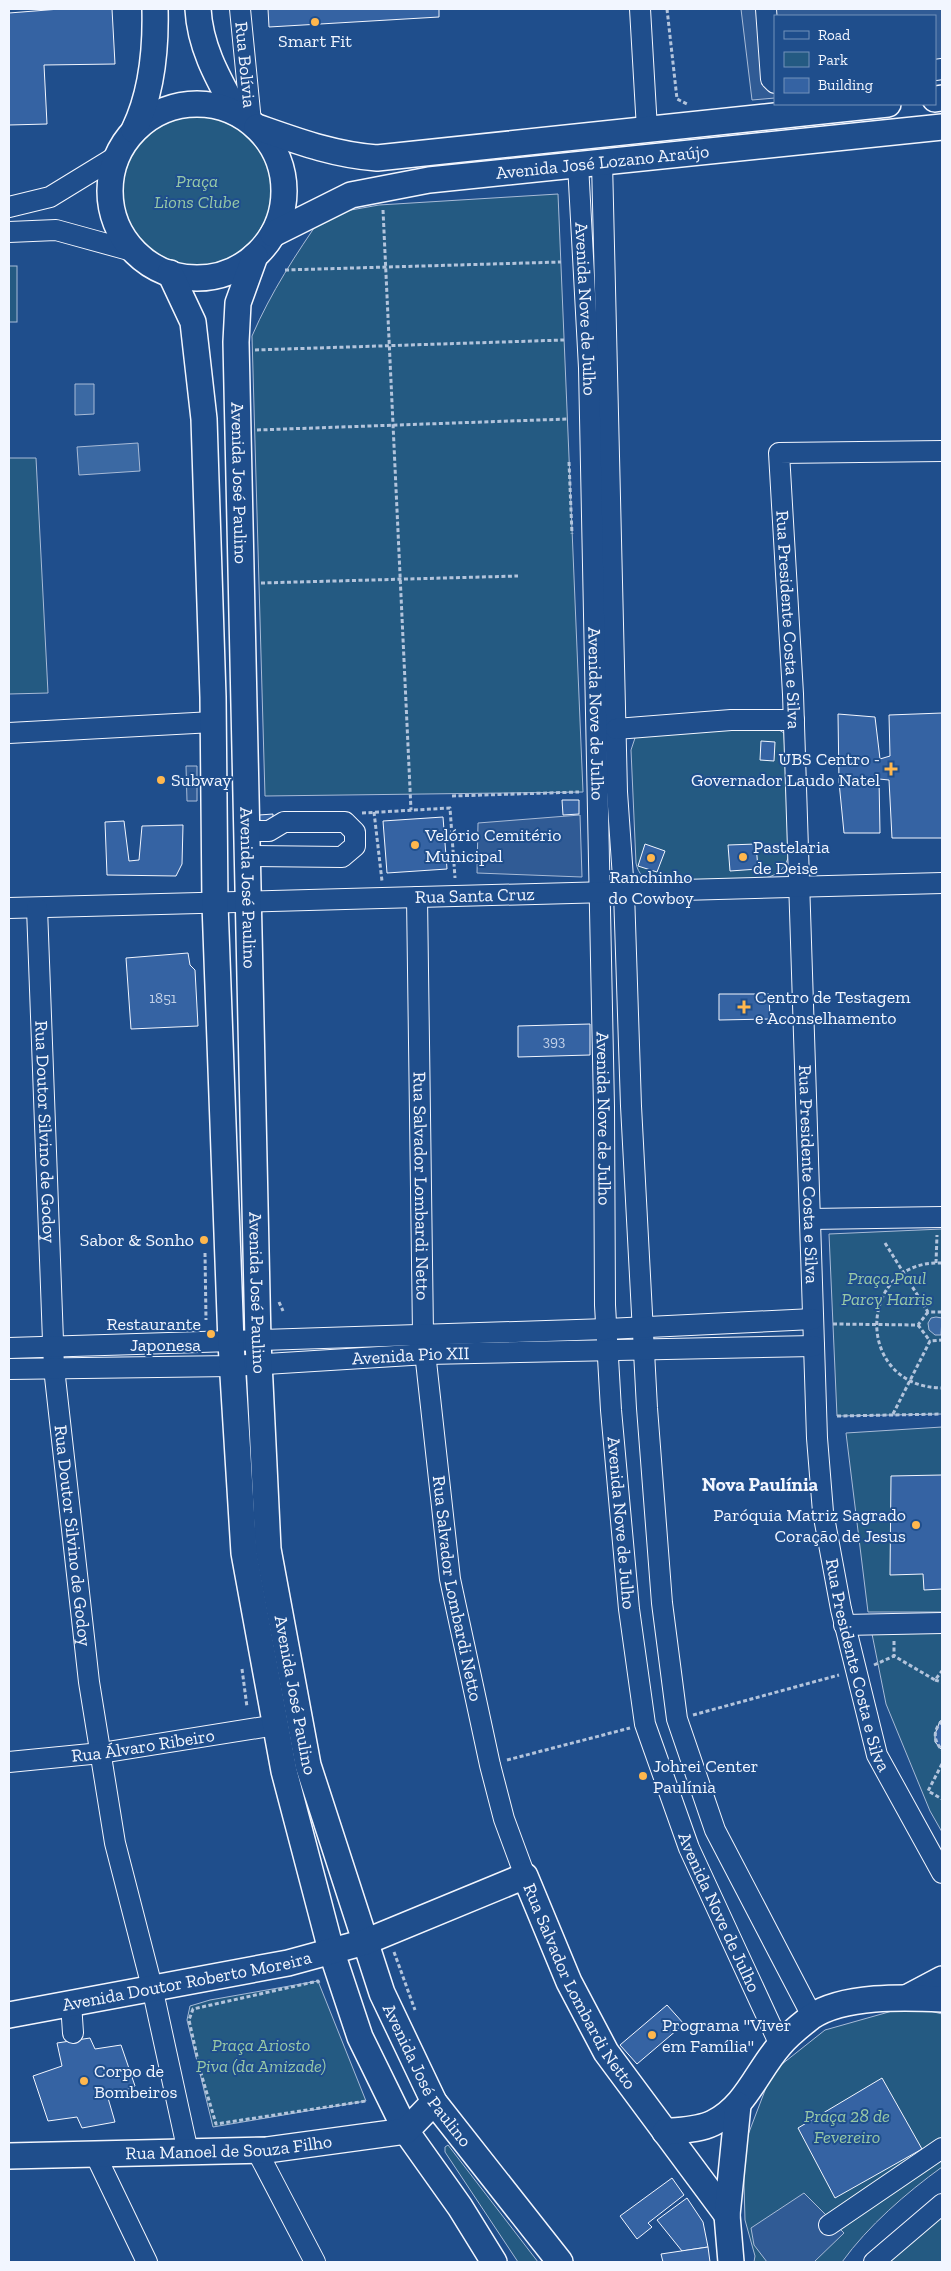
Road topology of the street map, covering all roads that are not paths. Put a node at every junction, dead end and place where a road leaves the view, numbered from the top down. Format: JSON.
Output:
{"nodes":[{"id":1,"x":155,"y":9,"type":"edge"},
{"id":2,"x":198,"y":9,"type":"edge"},
{"id":3,"x":240,"y":9,"type":"edge"},
{"id":4,"x":640,"y":9,"type":"edge"},
{"id":5,"x":766,"y":9,"type":"edge"},
{"id":6,"x":774,"y":82,"type":"edge"},
{"id":7,"x":878,"y":105,"type":"edge"},
{"id":8,"x":248,"y":121,"type":"junction"},
{"id":9,"x":942,"y":127,"type":"edge"},
{"id":10,"x":647,"y":129,"type":"junction"},
{"id":11,"x":133,"y":132,"type":"junction"},
{"id":12,"x":117,"y":156,"type":"junction"},
{"id":13,"x":602,"y":162,"type":"junction"},
{"id":14,"x":578,"y":164,"type":"junction"},
{"id":15,"x":9,"y":207,"type":"edge"},
{"id":16,"x":9,"y":232,"type":"edge"},
{"id":17,"x":273,"y":234,"type":"junction"},
{"id":18,"x":136,"y":252,"type":"junction"},
{"id":19,"x":255,"y":256,"type":"junction"},
{"id":20,"x":170,"y":273,"type":"junction"},
{"id":21,"x":598,"y":367,"type":"junction"},
{"id":22,"x":942,"y":451,"type":"edge"},
{"id":23,"x":611,"y":476,"type":"junction"},
{"id":24,"x":591,"y":477,"type":"junction"},
{"id":25,"x":794,"y":720,"type":"junction"},
{"id":26,"x":213,"y":722,"type":"junction"},
{"id":27,"x":616,"y":729,"type":"junction"},
{"id":28,"x":9,"y":733,"type":"edge"},
{"id":29,"x":247,"y":830,"type":"junction"},
{"id":30,"x":247,"y":856,"type":"junction"},
{"id":31,"x":942,"y":883,"type":"edge"},
{"id":32,"x":800,"y":887,"type":"junction"},
{"id":33,"x":600,"y":892,"type":"junction"},
{"id":34,"x":624,"y":892,"type":"junction"},
{"id":35,"x":417,"y":898,"type":"junction"},
{"id":36,"x":248,"y":902,"type":"junction"},
{"id":37,"x":215,"y":904,"type":"junction"},
{"id":38,"x":9,"y":908,"type":"edge"},
{"id":39,"x":37,"y":908,"type":"junction"},
{"id":40,"x":810,"y":1219,"type":"junction"},
{"id":41,"x":940,"y":1226,"type":"edge"},
{"id":42,"x":813,"y":1319,"type":"junction"},
{"id":43,"x":643,"y":1327,"type":"junction"},
{"id":44,"x":607,"y":1329,"type":"junction"},
{"id":45,"x":423,"y":1334,"type":"junction"},
{"id":46,"x":325,"y":1339,"type":"junction"},
{"id":47,"x":258,"y":1341,"type":"junction"},
{"id":48,"x":814,"y":1346,"type":"junction"},
{"id":49,"x":54,"y":1347,"type":"junction"},
{"id":50,"x":9,"y":1348,"type":"edge"},
{"id":51,"x":645,"y":1349,"type":"junction"},
{"id":52,"x":608,"y":1350,"type":"junction"},
{"id":53,"x":427,"y":1354,"type":"junction"},
{"id":54,"x":231,"y":1355,"type":"junction"},
{"id":55,"x":326,"y":1361,"type":"junction"},
{"id":56,"x":259,"y":1365,"type":"junction"},
{"id":57,"x":9,"y":1368,"type":"edge"},
{"id":58,"x":54,"y":1368,"type":"junction"},
{"id":59,"x":942,"y":1623,"type":"edge"},
{"id":60,"x":844,"y":1625,"type":"junction"},
{"id":61,"x":276,"y":1725,"type":"junction"},
{"id":62,"x":101,"y":1753,"type":"junction"},
{"id":63,"x":9,"y":1762,"type":"edge"},
{"id":64,"x":942,"y":1873,"type":"edge"},
{"id":65,"x":525,"y":1876,"type":"junction"},
{"id":66,"x":365,"y":1942,"type":"junction"},
{"id":67,"x":331,"y":1950,"type":"junction"},
{"id":68,"x":942,"y":1979,"type":"edge"},
{"id":69,"x":152,"y":1987,"type":"junction"},
{"id":70,"x":908,"y":1997,"type":"junction"},
{"id":71,"x":942,"y":1999,"type":"edge"},
{"id":72,"x":70,"y":2003,"type":"junction"},
{"id":73,"x":9,"y":2015,"type":"edge"},
{"id":74,"x":812,"y":2016,"type":"junction"},
{"id":75,"x":73,"y":2033,"type":"dead end"},
{"id":76,"x":780,"y":2045,"type":"junction"},
{"id":77,"x":434,"y":2102,"type":"junction"},
{"id":78,"x":738,"y":2105,"type":"junction"},
{"id":79,"x":406,"y":2131,"type":"junction"},
{"id":80,"x":664,"y":2132,"type":"junction"},
{"id":81,"x":942,"y":2148,"type":"edge"},
{"id":82,"x":257,"y":2151,"type":"junction"},
{"id":83,"x":188,"y":2152,"type":"junction"},
{"id":84,"x":95,"y":2154,"type":"junction"},
{"id":85,"x":9,"y":2156,"type":"edge"},
{"id":86,"x":942,"y":2204,"type":"edge"},
{"id":87,"x":727,"y":2215,"type":"junction"},
{"id":88,"x":830,"y":2225,"type":"dead end"},
{"id":89,"x":147,"y":2262,"type":"edge"},
{"id":90,"x":315,"y":2262,"type":"edge"},
{"id":91,"x":494,"y":2262,"type":"edge"},
{"id":92,"x":560,"y":2262,"type":"edge"},
{"id":93,"x":731,"y":2262,"type":"edge"},
{"id":94,"x":874,"y":2262,"type":"edge"}],
"edges":[{"from":1,"to":11,"type":"main road"},
{"from":2,"to":8,"type":"main road"},
{"from":3,"to":8,"type":"street","name":"Rua Bolívia"},
{"from":4,"to":10,"type":"street"},
{"from":5,"to":6,"type":"street"},
{"from":7,"to":10,"type":"main road","name":"Avenida José Lozano Araújo"},
{"from":8,"to":10,"type":"main road","name":"Avenida José Lozano Araújo"},
{"from":8,"to":11,"type":"main road"},
{"from":8,"to":17,"type":"main road"},
{"from":9,"to":13,"type":"main road","name":"Avenida José Lozano Araújo"},
{"from":11,"to":12,"type":"main road"},
{"from":12,"to":15,"type":"street"},
{"from":12,"to":18,"type":"main road"},
{"from":13,"to":14,"type":"main road","name":"Avenida José Lozano Araújo"},
{"from":13,"to":21,"type":"street","name":"Avenida Nove de Julho"},
{"from":14,"to":17,"type":"main road","name":"Avenida José Lozano Araújo"},
{"from":14,"to":21,"type":"street","name":"Avenida Nove de Julho"},
{"from":16,"to":18,"type":"street"},
{"from":17,"to":19,"type":"main road"},
{"from":18,"to":20,"type":"main road"},
{"from":19,"to":20,"type":"main road"},
{"from":19,"to":29,"type":"main road","name":"Avenida José Paulino"},
{"from":20,"to":26,"type":"main road","name":"Avenida José Paulino"},
{"from":21,"to":23,"type":"street","name":"Avenida Nove de Julho"},
{"from":21,"to":24,"type":"street","name":"Avenida Nove de Julho"},
{"from":22,"to":25,"type":"street","name":"Rua Presidente Costa e Silva"},
{"from":23,"to":24,"type":"street"},
{"from":23,"to":27,"type":"street","name":"Avenida Nove de Julho"},
{"from":24,"to":33,"type":"street","name":"Avenida Nove de Julho"},
{"from":25,"to":27,"type":"street"},
{"from":25,"to":32,"type":"street","name":"Rua Presidente Costa e Silva"},
{"from":26,"to":28,"type":"street"},
{"from":26,"to":37,"type":"main road","name":"Avenida José Paulino"},
{"from":27,"to":34,"type":"street","name":"Avenida Nove de Julho"},
{"from":29,"to":30,"type":"main road","name":"Avenida José Paulino"},
{"from":29,"to":30,"type":"street"},
{"from":30,"to":36,"type":"main road","name":"Avenida José Paulino"},
{"from":31,"to":32,"type":"street","name":"Rua Santa Cruz"},
{"from":32,"to":34,"type":"street","name":"Rua Santa Cruz"},
{"from":32,"to":40,"type":"street","name":"Rua Presidente Costa e Silva"},
{"from":33,"to":34,"type":"street","name":"Rua Santa Cruz"},
{"from":33,"to":35,"type":"street","name":"Rua Santa Cruz"},
{"from":33,"to":44,"type":"street","name":"Avenida Nove de Julho"},
{"from":34,"to":43,"type":"street","name":"Avenida Nove de Julho"},
{"from":35,"to":36,"type":"street","name":"Rua Santa Cruz"},
{"from":35,"to":45,"type":"street","name":"Rua Salvador Lombardi Netto"},
{"from":36,"to":37,"type":"street","name":"Rua Santa Cruz"},
{"from":36,"to":47,"type":"main road","name":"Avenida José Paulino"},
{"from":37,"to":39,"type":"street","name":"Rua Santa Cruz"},
{"from":37,"to":54,"type":"main road","name":"Avenida José Paulino"},
{"from":38,"to":39,"type":"street","name":"Rua Santa Cruz"},
{"from":39,"to":49,"type":"street","name":"Rua Doutor Silvino de Godoy"},
{"from":40,"to":41,"type":"street"},
{"from":40,"to":42,"type":"street","name":"Rua Presidente Costa e Silva"},
{"from":42,"to":43,"type":"street","name":"Avenida Pio XII"},
{"from":42,"to":48,"type":"street","name":"Rua Presidente Costa e Silva"},
{"from":43,"to":44,"type":"street","name":"Avenida Pio XII"},
{"from":43,"to":51,"type":"street","name":"Avenida Nove de Julho"},
{"from":44,"to":45,"type":"street","name":"Avenida Pio XII"},
{"from":44,"to":52,"type":"street","name":"Avenida Nove de Julho"},
{"from":45,"to":46,"type":"street","name":"Avenida Pio XII"},
{"from":45,"to":53,"type":"street","name":"Rua Salvador Lombardi Netto"},
{"from":46,"to":47,"type":"street","name":"Avenida Pio XII"},
{"from":46,"to":55,"type":"street"},
{"from":47,"to":54,"type":"street","name":"Avenida Pio XII"},
{"from":47,"to":56,"type":"main road","name":"Avenida José Paulino"},
{"from":48,"to":51,"type":"street","name":"Avenida Pio XII"},
{"from":48,"to":60,"type":"street","name":"Rua Presidente Costa e Silva"},
{"from":49,"to":50,"type":"street","name":"Avenida Pio XII"},
{"from":49,"to":54,"type":"street","name":"Avenida Pio XII"},
{"from":49,"to":58,"type":"street","name":"Rua Doutor Silvino de Godoy"},
{"from":51,"to":52,"type":"street","name":"Avenida Pio XII"},
{"from":51,"to":74,"type":"street","name":"Avenida Nove de Julho"},
{"from":52,"to":53,"type":"street","name":"Avenida Pio XII"},
{"from":52,"to":76,"type":"street","name":"Avenida Nove de Julho"},
{"from":53,"to":55,"type":"street","name":"Avenida Pio XII"},
{"from":53,"to":65,"type":"street","name":"Rua Salvador Lombardi Netto"},
{"from":54,"to":56,"type":"street","name":"Avenida Pio XII"},
{"from":54,"to":58,"type":"street","name":"Avenida Pio XII"},
{"from":54,"to":61,"type":"main road","name":"Avenida José Paulino"},
{"from":55,"to":56,"type":"street","name":"Avenida Pio XII"},
{"from":56,"to":66,"type":"main road","name":"Avenida José Paulino"},
{"from":57,"to":58,"type":"street","name":"Avenida Pio XII"},
{"from":58,"to":62,"type":"street","name":"Rua Doutor Silvino de Godoy"},
{"from":59,"to":60,"type":"street"},
{"from":60,"to":64,"type":"street","name":"Rua Presidente Costa e Silva"},
{"from":61,"to":62,"type":"street","name":"Rua Álvaro Ribeiro"},
{"from":61,"to":67,"type":"main road","name":"Avenida José Paulino"},
{"from":62,"to":63,"type":"street","name":"Rua Álvaro Ribeiro"},
{"from":62,"to":69,"type":"street","name":"Rua Doutor Silvino de Godoy"},
{"from":65,"to":66,"type":"main road","name":"Avenida Doutor Roberto Moreira"},
{"from":65,"to":80,"type":"main road","name":"Rua Salvador Lombardi Netto"},
{"from":66,"to":67,"type":"main road","name":"Avenida Doutor Roberto Moreira"},
{"from":66,"to":77,"type":"main road","name":"Avenida José Paulino"},
{"from":67,"to":69,"type":"main road","name":"Avenida Doutor Roberto Moreira"},
{"from":67,"to":79,"type":"main road","name":"Avenida José Paulino"},
{"from":68,"to":70,"type":"main road"},
{"from":69,"to":72,"type":"main road","name":"Avenida Doutor Roberto Moreira"},
{"from":69,"to":83,"type":"street","name":"Rua Doutor Silvino de Godoy"},
{"from":70,"to":71,"type":"main road"},
{"from":70,"to":74,"type":"main road"},
{"from":72,"to":73,"type":"main road","name":"Avenida Doutor Roberto Moreira"},
{"from":72,"to":75,"type":"street"},
{"from":74,"to":76,"type":"main road"},
{"from":76,"to":78,"type":"main road"},
{"from":77,"to":79,"type":"main road"},
{"from":77,"to":92,"type":"main road","name":"Avenida José Paulino"},
{"from":78,"to":80,"type":"main road"},
{"from":78,"to":87,"type":"main road"},
{"from":79,"to":82,"type":"main road","name":"Rua Manoel de Souza Filho"},
{"from":79,"to":91,"type":"main road","name":"Avenida José Paulino"},
{"from":80,"to":87,"type":"main road","name":"Rua Salvador Lombardi Netto"},
{"from":81,"to":88,"type":"street"},
{"from":82,"to":83,"type":"main road","name":"Rua Manoel de Souza Filho"},
{"from":82,"to":90,"type":"street"},
{"from":83,"to":84,"type":"main road","name":"Rua Manoel de Souza Filho"},
{"from":84,"to":85,"type":"main road","name":"Rua Manoel de Souza Filho"},
{"from":84,"to":89,"type":"street"},
{"from":86,"to":94,"type":"street"},
{"from":87,"to":93,"type":"main road"}]}
